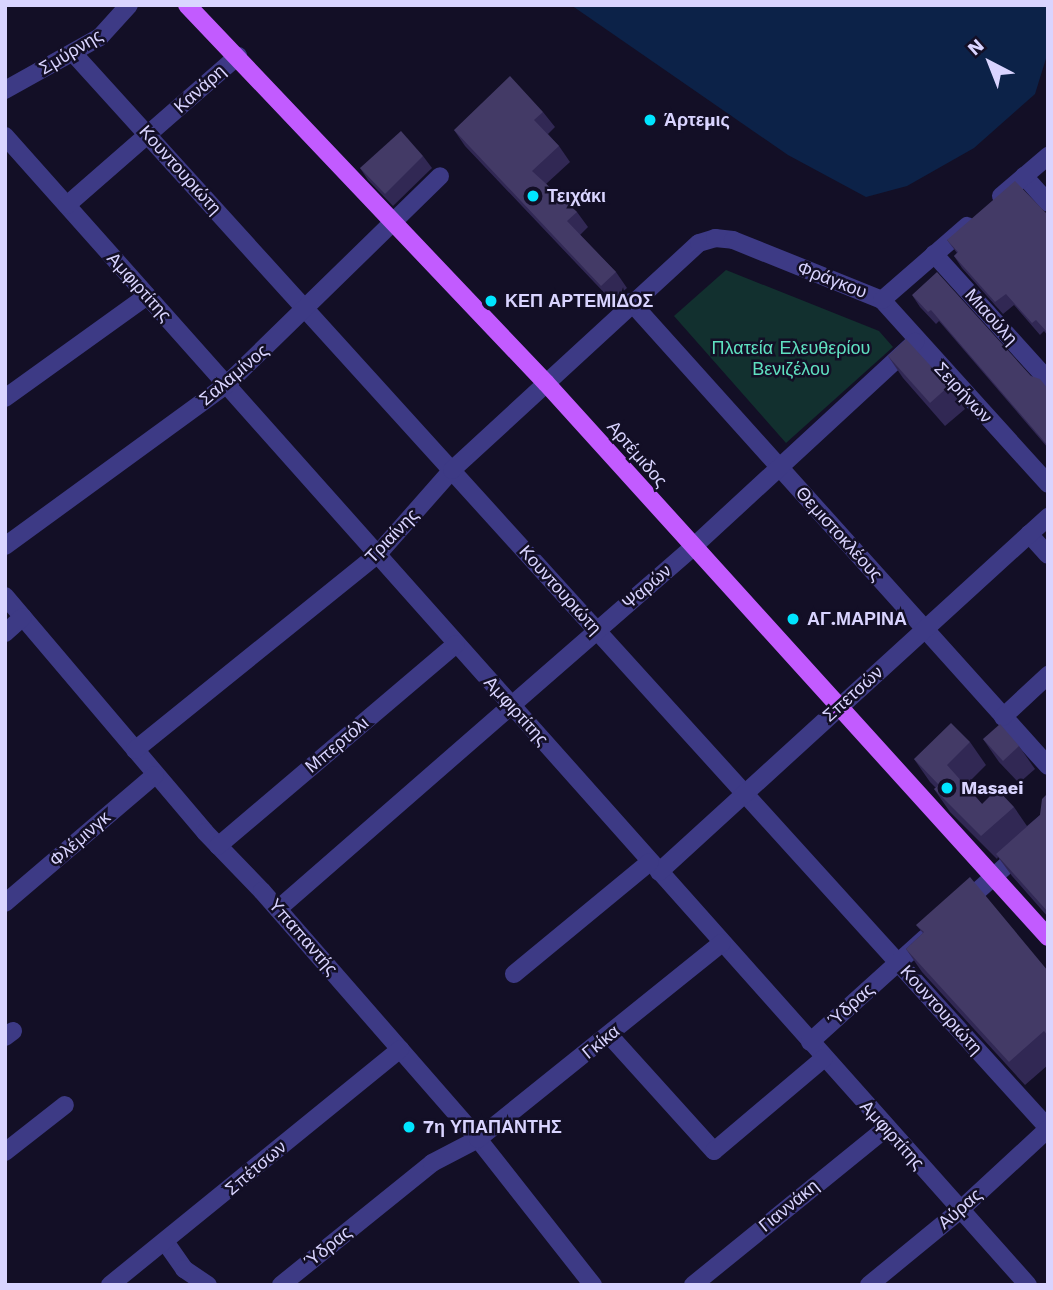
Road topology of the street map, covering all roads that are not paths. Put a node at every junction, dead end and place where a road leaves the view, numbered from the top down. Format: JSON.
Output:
{"nodes":[{"id":1,"x":129,"y":5,"type":"edge"},
{"id":2,"x":187,"y":5,"type":"edge"},
{"id":3,"x":73,"y":53,"type":"junction"},
{"id":4,"x":237,"y":56,"type":"junction"},
{"id":5,"x":5,"y":90,"type":"edge"},
{"id":6,"x":148,"y":135,"type":"junction"},
{"id":7,"x":5,"y":136,"type":"edge"},
{"id":8,"x":1048,"y":156,"type":"edge"},
{"id":9,"x":440,"y":176,"type":"dead end"},
{"id":10,"x":1024,"y":176,"type":"junction"},
{"id":11,"x":1048,"y":203,"type":"edge"},
{"id":12,"x":66,"y":205,"type":"junction"},
{"id":13,"x":393,"y":219,"type":"junction"},
{"id":14,"x":934,"y":254,"type":"junction"},
{"id":15,"x":147,"y":296,"type":"junction"},
{"id":16,"x":882,"y":300,"type":"junction"},
{"id":17,"x":631,"y":302,"type":"junction"},
{"id":18,"x":307,"y":310,"type":"junction"},
{"id":19,"x":915,"y":342,"type":"junction"},
{"id":20,"x":1048,"y":380,"type":"edge"},
{"id":21,"x":547,"y":383,"type":"junction"},
{"id":22,"x":226,"y":385,"type":"junction"},
{"id":23,"x":5,"y":398,"type":"edge"},
{"id":24,"x":779,"y":467,"type":"junction"},
{"id":25,"x":452,"y":470,"type":"junction"},
{"id":26,"x":1048,"y":484,"type":"edge"},
{"id":27,"x":1048,"y":517,"type":"edge"},
{"id":28,"x":1029,"y":534,"type":"junction"},
{"id":29,"x":5,"y":546,"type":"edge"},
{"id":30,"x":692,"y":548,"type":"junction"},
{"id":31,"x":377,"y":555,"type":"junction"},
{"id":32,"x":1048,"y":555,"type":"edge"},
{"id":33,"x":5,"y":596,"type":"edge"},
{"id":34,"x":23,"y":617,"type":"junction"},
{"id":35,"x":925,"y":629,"type":"junction"},
{"id":36,"x":597,"y":631,"type":"junction"},
{"id":37,"x":5,"y":633,"type":"edge"},
{"id":38,"x":456,"y":644,"type":"junction"},
{"id":39,"x":1048,"y":675,"type":"edge"},
{"id":40,"x":512,"y":707,"type":"junction"},
{"id":41,"x":837,"y":709,"type":"junction"},
{"id":42,"x":1003,"y":717,"type":"junction"},
{"id":43,"x":135,"y":750,"type":"junction"},
{"id":44,"x":1048,"y":766,"type":"edge"},
{"id":45,"x":155,"y":775,"type":"junction"},
{"id":46,"x":745,"y":794,"type":"junction"},
{"id":47,"x":1048,"y":828,"type":"edge"},
{"id":48,"x":218,"y":846,"type":"junction"},
{"id":49,"x":654,"y":867,"type":"junction"},
{"id":50,"x":993,"y":877,"type":"junction"},
{"id":51,"x":5,"y":903,"type":"edge"},
{"id":52,"x":278,"y":909,"type":"junction"},
{"id":53,"x":1048,"y":937,"type":"edge"},
{"id":54,"x":722,"y":943,"type":"junction"},
{"id":55,"x":898,"y":962,"type":"junction"},
{"id":56,"x":514,"y":974,"type":"dead end"},
{"id":57,"x":610,"y":1036,"type":"junction"},
{"id":58,"x":810,"y":1042,"type":"junction"},
{"id":59,"x":400,"y":1049,"type":"junction"},
{"id":60,"x":824,"y":1058,"type":"junction"},
{"id":61,"x":65,"y":1105,"type":"dead end"},
{"id":62,"x":886,"y":1128,"type":"junction"},
{"id":63,"x":1048,"y":1128,"type":"edge"},
{"id":64,"x":478,"y":1139,"type":"junction"},
{"id":65,"x":5,"y":1152,"type":"edge"},
{"id":66,"x":960,"y":1211,"type":"junction"},
{"id":67,"x":166,"y":1242,"type":"junction"},
{"id":68,"x":119,"y":1282,"type":"edge"},
{"id":69,"x":208,"y":1285,"type":"edge"},
{"id":70,"x":281,"y":1285,"type":"edge"},
{"id":71,"x":593,"y":1285,"type":"edge"},
{"id":72,"x":693,"y":1285,"type":"edge"},
{"id":73,"x":869,"y":1285,"type":"edge"},
{"id":74,"x":1028,"y":1285,"type":"edge"}],
"edges":[{"from":1,"to":3,"type":"street","name":"Σμύρνης"},
{"from":2,"to":4,"type":"main road","name":"Αρτέμιδος"},
{"from":3,"to":5,"type":"street","name":"Σμύρνης"},
{"from":3,"to":6,"type":"street","name":"Κουντουριώτη"},
{"from":4,"to":6,"type":"street","name":"Κανάρη"},
{"from":4,"to":13,"type":"main road","name":"Αρτέμιδος"},
{"from":6,"to":12,"type":"street","name":"Κανάρη"},
{"from":6,"to":18,"type":"street","name":"Κουντουριώτη"},
{"from":7,"to":12,"type":"street","name":"Αμφιρτίτης"},
{"from":8,"to":10,"type":"street","name":"Φράγκου"},
{"from":9,"to":13,"type":"street","name":"Σαλαμίνος"},
{"from":10,"to":11,"type":"street"},
{"from":10,"to":14,"type":"street","name":"Φράγκου"},
{"from":12,"to":15,"type":"street","name":"Αμφιρτίτης"},
{"from":13,"to":18,"type":"street","name":"Σαλαμίνος"},
{"from":13,"to":21,"type":"main road","name":"Αρτέμιδος"},
{"from":14,"to":16,"type":"street","name":"Φράγκου"},
{"from":14,"to":20,"type":"street","name":"Μιαούλη"},
{"from":15,"to":22,"type":"street","name":"Αμφιρτίτης"},
{"from":15,"to":23,"type":"street"},
{"from":16,"to":17,"type":"street","name":"Φράγκου"},
{"from":16,"to":19,"type":"street","name":"Σειρήνων"},
{"from":17,"to":21,"type":"street","name":"Τριαίνης"},
{"from":17,"to":24,"type":"street","name":"Θεμιστοκλέους"},
{"from":18,"to":22,"type":"street","name":"Σαλαμίνος"},
{"from":18,"to":25,"type":"street","name":"Κουντουριώτη"},
{"from":19,"to":24,"type":"street","name":"Ψαρών"},
{"from":19,"to":26,"type":"street","name":"Σειρήνων"},
{"from":21,"to":25,"type":"street","name":"Τριαίνης"},
{"from":21,"to":30,"type":"main road","name":"Αρτέμιδος"},
{"from":22,"to":29,"type":"street","name":"Σαλαμίνος"},
{"from":22,"to":31,"type":"street","name":"Αμφιρτίτης"},
{"from":24,"to":30,"type":"street","name":"Ψαρών"},
{"from":24,"to":35,"type":"street","name":"Θεμιστοκλέους"},
{"from":25,"to":31,"type":"street","name":"Τριαίνης"},
{"from":25,"to":36,"type":"street","name":"Κουντουριώτη"},
{"from":27,"to":28,"type":"street","name":"Σπετσών"},
{"from":28,"to":32,"type":"street"},
{"from":28,"to":35,"type":"street","name":"Σπετσών"},
{"from":30,"to":36,"type":"street","name":"Ψαρών"},
{"from":30,"to":41,"type":"main road","name":"Αρτέμιδος"},
{"from":31,"to":38,"type":"street","name":"Αμφιρτίτης"},
{"from":31,"to":43,"type":"street","name":"Τριαίνης"},
{"from":33,"to":34,"type":"street","name":"Υπαπαντής"},
{"from":34,"to":37,"type":"street"},
{"from":34,"to":43,"type":"street","name":"Υπαπαντής"},
{"from":35,"to":41,"type":"street","name":"Σπετσών"},
{"from":35,"to":42,"type":"street","name":"Θεμιστοκλέους"},
{"from":36,"to":40,"type":"street","name":"Ψαρών"},
{"from":36,"to":46,"type":"street","name":"Κουντουριώτη"},
{"from":38,"to":40,"type":"street","name":"Αμφιρτίτης"},
{"from":38,"to":48,"type":"street","name":"Μπερτόλι"},
{"from":39,"to":42,"type":"street"},
{"from":40,"to":49,"type":"street","name":"Αμφιρτίτης"},
{"from":40,"to":52,"type":"street","name":"Ψαρών"},
{"from":41,"to":46,"type":"street","name":"Σπετσών"},
{"from":41,"to":50,"type":"main road","name":"Αρτέμιδος"},
{"from":42,"to":44,"type":"street","name":"Θεμιστοκλέους"},
{"from":43,"to":45,"type":"street","name":"Υπαπαντής"},
{"from":45,"to":48,"type":"street","name":"Υπαπαντής"},
{"from":45,"to":51,"type":"street","name":"Φλέμινγκ"},
{"from":46,"to":49,"type":"street","name":"Σπετσών"},
{"from":46,"to":55,"type":"street","name":"Κουντουριώτη"},
{"from":47,"to":50,"type":"street","name":"Ύδρας"},
{"from":48,"to":52,"type":"street","name":"Υπαπαντής"},
{"from":49,"to":54,"type":"street","name":"Αμφιρτίτης"},
{"from":49,"to":56,"type":"street","name":"Σπετσών"},
{"from":50,"to":53,"type":"main road","name":"Αρτέμιδος"},
{"from":50,"to":55,"type":"street","name":"Ύδρας"},
{"from":52,"to":59,"type":"street","name":"Υπαπαντής"},
{"from":54,"to":57,"type":"street","name":"Γκίκα"},
{"from":54,"to":58,"type":"street","name":"Αμφιρτίτης"},
{"from":55,"to":58,"type":"street","name":"Ύδρας"},
{"from":55,"to":63,"type":"street","name":"Κουντουριώτη"},
{"from":57,"to":60,"type":"street"},
{"from":57,"to":64,"type":"street","name":"Γκίκα"},
{"from":58,"to":60,"type":"street","name":"Αμφιρτίτης"},
{"from":59,"to":64,"type":"street","name":"Υπαπαντής"},
{"from":59,"to":67,"type":"street","name":"Σπέτσων"},
{"from":60,"to":62,"type":"street","name":"Αμφιρτίτης"},
{"from":61,"to":65,"type":"street"},
{"from":62,"to":66,"type":"street","name":"Αμφιρτίτης"},
{"from":62,"to":72,"type":"street","name":"Γιαννάκη"},
{"from":63,"to":66,"type":"street","name":"Αύρας"},
{"from":64,"to":70,"type":"street","name":"Ύδρας"},
{"from":64,"to":71,"type":"street","name":"Υπαπαντής"},
{"from":66,"to":73,"type":"street","name":"Αύρας"},
{"from":66,"to":74,"type":"street","name":"Αμφιρτίτης"},
{"from":67,"to":68,"type":"street","name":"Σπέτσων"},
{"from":67,"to":69,"type":"street"}]}
